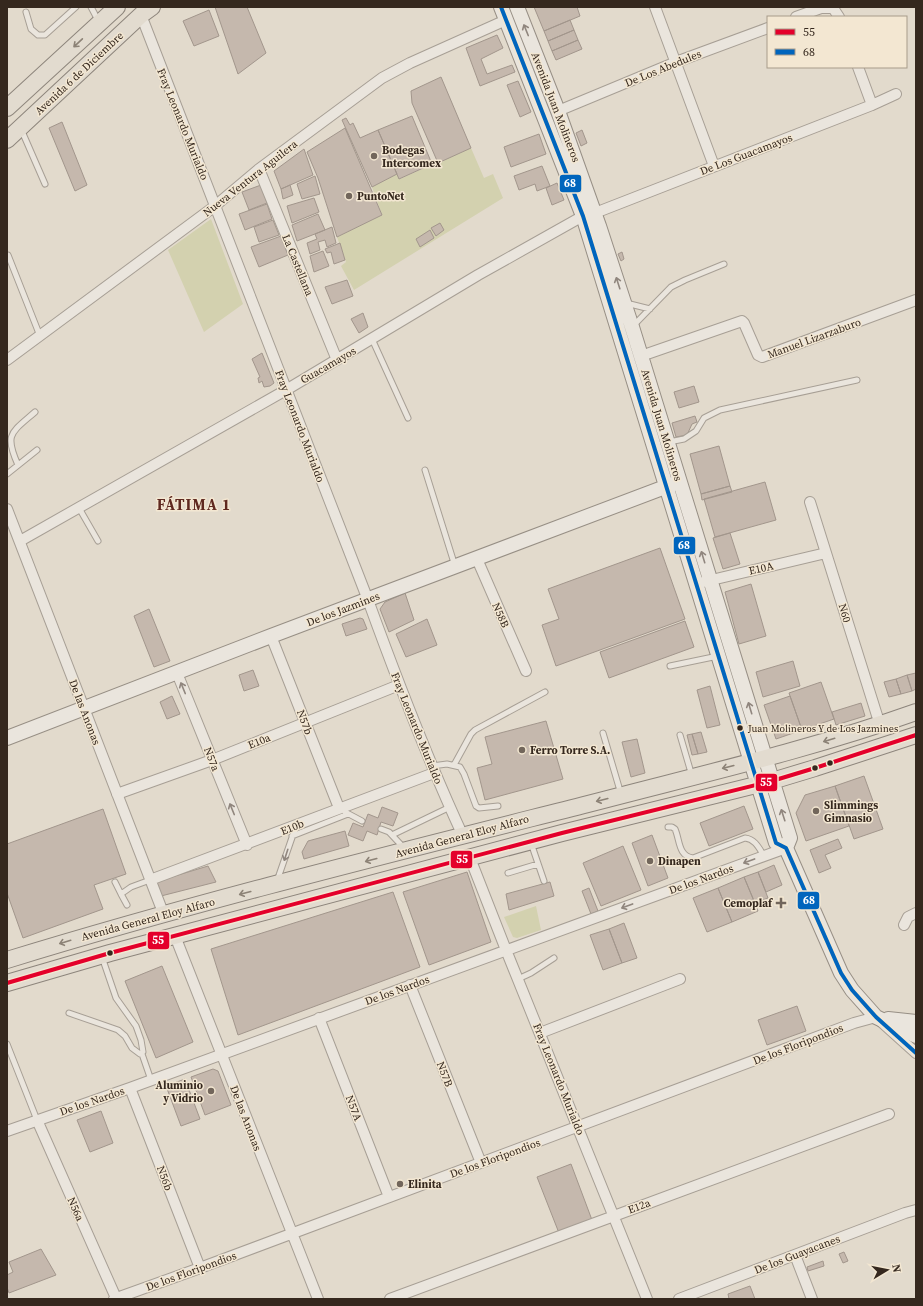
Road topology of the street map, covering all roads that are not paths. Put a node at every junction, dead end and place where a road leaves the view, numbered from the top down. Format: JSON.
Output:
{"nodes":[{"id":1,"x":76,"y":7,"type":"edge"},
{"id":2,"x":91,"y":7,"type":"edge"},
{"id":3,"x":117,"y":7,"type":"edge"},
{"id":4,"x":501,"y":7,"type":"edge"},
{"id":5,"x":517,"y":7,"type":"edge"},
{"id":6,"x":655,"y":7,"type":"edge"},
{"id":7,"x":833,"y":8,"type":"edge"},
{"id":8,"x":146,"y":11,"type":"edge"},
{"id":9,"x":26,"y":12,"type":"dead end"},
{"id":10,"x":799,"y":16,"type":"edge"},
{"id":11,"x":506,"y":20,"type":"junction"},
{"id":12,"x":100,"y":22,"type":"junction"},
{"id":13,"x":767,"y":28,"type":"edge"},
{"id":14,"x":676,"y":62,"type":"junction"},
{"id":15,"x":858,"y":68,"type":"edge"},
{"id":16,"x":896,"y":94,"type":"dead end"},
{"id":17,"x":872,"y":105,"type":"junction"},
{"id":18,"x":7,"y":108,"type":"edge"},
{"id":19,"x":558,"y":111,"type":"junction"},
{"id":20,"x":21,"y":128,"type":"junction"},
{"id":21,"x":7,"y":140,"type":"edge"},
{"id":22,"x":714,"y":166,"type":"junction"},
{"id":23,"x":259,"y":169,"type":"junction"},
{"id":24,"x":45,"y":184,"type":"dead end"},
{"id":25,"x":215,"y":206,"type":"junction"},
{"id":26,"x":589,"y":214,"type":"junction"},
{"id":27,"x":8,"y":255,"type":"edge"},
{"id":28,"x":724,"y":264,"type":"dead end"},
{"id":29,"x":916,"y":300,"type":"edge"},
{"id":30,"x":624,"y":303,"type":"junction"},
{"id":31,"x":650,"y":309,"type":"junction"},
{"id":32,"x":632,"y":327,"type":"junction"},
{"id":33,"x":40,"y":336,"type":"junction"},
{"id":34,"x":372,"y":339,"type":"junction"},
{"id":35,"x":641,"y":356,"type":"junction"},
{"id":36,"x":7,"y":360,"type":"edge"},
{"id":37,"x":336,"y":360,"type":"junction"},
{"id":38,"x":857,"y":380,"type":"dead end"},
{"id":39,"x":286,"y":390,"type":"junction"},
{"id":40,"x":35,"y":412,"type":"dead end"},
{"id":41,"x":408,"y":418,"type":"dead end"},
{"id":42,"x":667,"y":442,"type":"junction"},
{"id":43,"x":37,"y":450,"type":"dead end"},
{"id":44,"x":18,"y":465,"type":"junction"},
{"id":45,"x":425,"y":470,"type":"dead end"},
{"id":46,"x":7,"y":474,"type":"edge"},
{"id":47,"x":679,"y":481,"type":"junction"},
{"id":48,"x":666,"y":487,"type":"junction"},
{"id":49,"x":810,"y":502,"type":"dead end"},
{"id":50,"x":79,"y":508,"type":"junction"},
{"id":51,"x":7,"y":509,"type":"edge"},
{"id":52,"x":98,"y":541,"type":"dead end"},
{"id":53,"x":20,"y":542,"type":"junction"},
{"id":54,"x":826,"y":553,"type":"junction"},
{"id":55,"x":477,"y":559,"type":"junction"},
{"id":56,"x":456,"y":567,"type":"junction"},
{"id":57,"x":710,"y":580,"type":"junction"},
{"id":58,"x":696,"y":583,"type":"junction"},
{"id":59,"x":368,"y":600,"type":"junction"},
{"id":60,"x":271,"y":636,"type":"junction"},
{"id":61,"x":718,"y":656,"type":"junction"},
{"id":62,"x":670,"y":666,"type":"dead end"},
{"id":63,"x":526,"y":671,"type":"dead end"},
{"id":64,"x":177,"y":673,"type":"junction"},
{"id":65,"x":399,"y":685,"type":"junction"},
{"id":66,"x":545,"y":692,"type":"dead end"},
{"id":67,"x":84,"y":708,"type":"junction"},
{"id":68,"x":916,"y":712,"type":"edge"},
{"id":69,"x":305,"y":722,"type":"junction"},
{"id":70,"x":880,"y":725,"type":"junction"},
{"id":71,"x":603,"y":733,"type":"dead end"},
{"id":72,"x":8,"y":735,"type":"edge"},
{"id":73,"x":680,"y":735,"type":"dead end"},
{"id":74,"x":916,"y":735,"type":"edge"},
{"id":75,"x":766,"y":758,"type":"junction"},
{"id":76,"x":212,"y":760,"type":"junction"},
{"id":77,"x":750,"y":762,"type":"junction"},
{"id":78,"x":454,"y":765,"type":"junction"},
{"id":79,"x":432,"y":769,"type":"junction"},
{"id":80,"x":692,"y":777,"type":"junction"},
{"id":81,"x":765,"y":783,"type":"junction"},
{"id":82,"x":117,"y":794,"type":"junction"},
{"id":83,"x":621,"y":795,"type":"junction"},
{"id":84,"x":498,"y":806,"type":"dead end"},
{"id":85,"x":450,"y":807,"type":"junction"},
{"id":86,"x":339,"y":808,"type":"junction"},
{"id":87,"x":348,"y":814,"type":"junction"},
{"id":88,"x":362,"y":821,"type":"dead end"},
{"id":89,"x":296,"y":825,"type":"junction"},
{"id":90,"x":668,"y":827,"type":"dead end"},
{"id":91,"x":382,"y":829,"type":"dead end"},
{"id":92,"x":392,"y":835,"type":"junction"},
{"id":93,"x":292,"y":836,"type":"junction"},
{"id":94,"x":462,"y":836,"type":"junction"},
{"id":95,"x":531,"y":842,"type":"junction"},
{"id":96,"x":247,"y":845,"type":"junction"},
{"id":97,"x":786,"y":848,"type":"junction"},
{"id":98,"x":406,"y":850,"type":"junction"},
{"id":99,"x":764,"y":856,"type":"junction"},
{"id":100,"x":470,"y":858,"type":"junction"},
{"id":101,"x":538,"y":864,"type":"junction"},
{"id":102,"x":508,"y":873,"type":"dead end"},
{"id":103,"x":150,"y":880,"type":"junction"},
{"id":104,"x":544,"y":881,"type":"dead end"},
{"id":105,"x":115,"y":882,"type":"dead end"},
{"id":106,"x":276,"y":885,"type":"junction"},
{"id":107,"x":121,"y":894,"type":"junction"},
{"id":108,"x":127,"y":905,"type":"dead end"},
{"id":109,"x":916,"y":913,"type":"edge"},
{"id":110,"x":164,"y":915,"type":"junction"},
{"id":111,"x":904,"y":925,"type":"dead end"},
{"id":112,"x":175,"y":936,"type":"junction"},
{"id":113,"x":506,"y":950,"type":"junction"},
{"id":114,"x":102,"y":956,"type":"junction"},
{"id":115,"x":554,"y":958,"type":"dead end"},
{"id":116,"x":7,"y":959,"type":"edge"},
{"id":117,"x":518,"y":979,"type":"junction"},
{"id":118,"x":680,"y":979,"type":"dead end"},
{"id":119,"x":7,"y":983,"type":"edge"},
{"id":120,"x":410,"y":985,"type":"junction"},
{"id":121,"x":69,"y":1013,"type":"dead end"},
{"id":122,"x":876,"y":1017,"type":"junction"},
{"id":123,"x":318,"y":1018,"type":"junction"},
{"id":124,"x":916,"y":1022,"type":"edge"},
{"id":125,"x":540,"y":1033,"type":"junction"},
{"id":126,"x":916,"y":1036,"type":"edge"},
{"id":127,"x":7,"y":1044,"type":"edge"},
{"id":128,"x":916,"y":1053,"type":"edge"},
{"id":129,"x":142,"y":1054,"type":"junction"},
{"id":130,"x":222,"y":1054,"type":"junction"},
{"id":131,"x":151,"y":1080,"type":"junction"},
{"id":132,"x":130,"y":1088,"type":"junction"},
{"id":133,"x":889,"y":1114,"type":"dead end"},
{"id":134,"x":37,"y":1120,"type":"junction"},
{"id":135,"x":578,"y":1127,"type":"junction"},
{"id":136,"x":7,"y":1132,"type":"edge"},
{"id":137,"x":481,"y":1163,"type":"junction"},
{"id":138,"x":389,"y":1197,"type":"junction"},
{"id":139,"x":916,"y":1210,"type":"edge"},
{"id":140,"x":614,"y":1215,"type":"junction"},
{"id":141,"x":292,"y":1233,"type":"junction"},
{"id":142,"x":795,"y":1255,"type":"junction"},
{"id":143,"x":200,"y":1268,"type":"junction"},
{"id":144,"x":115,"y":1299,"type":"edge"},
{"id":145,"x":318,"y":1299,"type":"edge"},
{"id":146,"x":390,"y":1299,"type":"edge"},
{"id":147,"x":647,"y":1299,"type":"edge"},
{"id":148,"x":679,"y":1299,"type":"edge"},
{"id":149,"x":812,"y":1299,"type":"edge"}],
"edges":[{"from":1,"to":9,"type":"lane"},
{"from":2,"to":12,"type":"lane"},
{"from":3,"to":12,"type":"main road","name":"Avenida 6 de Diciembre"},
{"from":4,"to":11,"type":"street","name":"Avenida Juan Molineros"},
{"from":19,"to":5,"type":"street","name":"Avenida Juan Molineros","one_way":true},
{"from":6,"to":14,"type":"street"},
{"from":7,"to":10,"type":"street"},
{"from":8,"to":20,"type":"main road","name":"Avenida 6 de Diciembre"},
{"from":8,"to":25,"type":"street","name":"Fray Leonardo Murialdo"},
{"from":11,"to":23,"type":"street","name":"Nueva Ventura Aguilera"},
{"from":11,"to":26,"type":"street","name":"Avenida Juan Molineros"},
{"from":12,"to":18,"type":"main road","name":"Avenida 6 de Diciembre","one_way":true},
{"from":13,"to":14,"type":"street","name":"De Los Abedules"},
{"from":14,"to":19,"type":"street","name":"De Los Abedules"},
{"from":14,"to":22,"type":"street"},
{"from":15,"to":17,"type":"street"},
{"from":16,"to":17,"type":"street","name":"De Los Guacamayos"},
{"from":17,"to":22,"type":"street","name":"De Los Guacamayos"},
{"from":19,"to":26,"type":"street","name":"Avenida Juan Molineros"},
{"from":20,"to":21,"type":"main road","name":"Avenida 6 de Diciembre"},
{"from":20,"to":24,"type":"lane"},
{"from":22,"to":26,"type":"street","name":"De Los Guacamayos"},
{"from":23,"to":25,"type":"street","name":"Nueva Ventura Aguilera"},
{"from":23,"to":37,"type":"street","name":"La Castellana"},
{"from":25,"to":33,"type":"street","name":"Nueva Ventura Aguilera"},
{"from":25,"to":39,"type":"street","name":"Fray Leonardo Murialdo"},
{"from":30,"to":26,"type":"street","name":"Avenida Juan Molineros","one_way":true},
{"from":26,"to":34,"type":"street","name":"Guacamayos"},
{"from":26,"to":48,"type":"street","name":"Avenida Juan Molineros"},
{"from":27,"to":33,"type":"lane"},
{"from":28,"to":31,"type":"lane"},
{"from":29,"to":35,"type":"street","name":"Manuel Lizarzaburo"},
{"from":30,"to":31,"type":"lane"},
{"from":30,"to":32,"type":"street","name":"Avenida Juan Molineros"},
{"from":31,"to":32,"type":"lane"},
{"from":32,"to":35,"type":"street","name":"Avenida Juan Molineros"},
{"from":33,"to":36,"type":"street","name":"Nueva Ventura Aguilera"},
{"from":34,"to":37,"type":"street","name":"Guacamayos"},
{"from":34,"to":41,"type":"lane"},
{"from":35,"to":42,"type":"street","name":"Avenida Juan Molineros"},
{"from":37,"to":39,"type":"street","name":"Guacamayos"},
{"from":38,"to":42,"type":"lane"},
{"from":39,"to":50,"type":"street","name":"Guacamayos"},
{"from":39,"to":59,"type":"street","name":"Fray Leonardo Murialdo"},
{"from":40,"to":44,"type":"lane"},
{"from":42,"to":47,"type":"street","name":"Avenida Juan Molineros"},
{"from":43,"to":44,"type":"lane"},
{"from":44,"to":46,"type":"lane"},
{"from":45,"to":56,"type":"lane"},
{"from":47,"to":48,"type":"street","name":"De los Jazmines"},
{"from":57,"to":47,"type":"street","name":"Avenida Juan Molineros","one_way":true},
{"from":48,"to":55,"type":"street","name":"De los Jazmines"},
{"from":48,"to":58,"type":"street","name":"Avenida Juan Molineros"},
{"from":49,"to":54,"type":"street","name":"N60"},
{"from":50,"to":52,"type":"lane"},
{"from":50,"to":53,"type":"street","name":"Guacamayos"},
{"from":51,"to":53,"type":"street","name":"De las Anonas"},
{"from":53,"to":67,"type":"street","name":"De las Anonas"},
{"from":54,"to":57,"type":"street","name":"E10A"},
{"from":54,"to":70,"type":"street","name":"N60"},
{"from":55,"to":56,"type":"street","name":"De los Jazmines"},
{"from":55,"to":63,"type":"street","name":"N58B"},
{"from":56,"to":59,"type":"street","name":"De los Jazmines"},
{"from":57,"to":58,"type":"street","name":"E10A"},
{"from":75,"to":57,"type":"street","name":"Avenida Juan Molineros","one_way":true},
{"from":58,"to":61,"type":"street","name":"Avenida Juan Molineros"},
{"from":59,"to":60,"type":"street","name":"De los Jazmines"},
{"from":59,"to":65,"type":"street","name":"Fray Leonardo Murialdo"},
{"from":60,"to":64,"type":"street","name":"De los Jazmines"},
{"from":60,"to":69,"type":"street","name":"N57b"},
{"from":61,"to":62,"type":"lane"},
{"from":61,"to":77,"type":"street","name":"Avenida Juan Molineros"},
{"from":64,"to":67,"type":"street","name":"De los Jazmines"},
{"from":76,"to":64,"type":"street","name":"N57a","one_way":true},
{"from":65,"to":69,"type":"street","name":"E10a"},
{"from":65,"to":79,"type":"street","name":"Fray Leonardo Murialdo"},
{"from":66,"to":78,"type":"lane"},
{"from":67,"to":72,"type":"street","name":"De los Jazmines"},
{"from":67,"to":82,"type":"street","name":"De las Anonas"},
{"from":68,"to":70,"type":"main road","name":"Avenida General Eloy Alfaro"},
{"from":69,"to":76,"type":"street","name":"E10a"},
{"from":69,"to":86,"type":"street","name":"N57b"},
{"from":70,"to":75,"type":"main road","name":"Avenida General Eloy Alfaro","one_way":true},
{"from":71,"to":83,"type":"lane"},
{"from":73,"to":80,"type":"lane"},
{"from":74,"to":81,"type":"main road"},
{"from":75,"to":77,"type":"main road","name":"Avenida General Eloy Alfaro"},
{"from":75,"to":81,"type":"street","name":"Avenida Juan Molineros"},
{"from":76,"to":82,"type":"street","name":"E10a"},
{"from":96,"to":76,"type":"street","name":"N57a","one_way":true},
{"from":77,"to":80,"type":"main road","name":"Avenida General Eloy Alfaro","one_way":true},
{"from":77,"to":81,"type":"street","name":"Avenida Juan Molineros"},
{"from":78,"to":79,"type":"lane"},
{"from":78,"to":84,"type":"lane"},
{"from":79,"to":85,"type":"street","name":"Fray Leonardo Murialdo"},
{"from":79,"to":86,"type":"street","name":"E10b"},
{"from":80,"to":83,"type":"main road","name":"Avenida General Eloy Alfaro"},
{"from":81,"to":95,"type":"main road"},
{"from":81,"to":97,"type":"street","name":"Avenida Juan Molineros"},
{"from":82,"to":103,"type":"street","name":"De las Anonas"},
{"from":83,"to":94,"type":"main road","name":"Avenida General Eloy Alfaro","one_way":true},
{"from":85,"to":92,"type":"lane"},
{"from":85,"to":94,"type":"street","name":"Fray Leonardo Murialdo"},
{"from":86,"to":87,"type":"lane"},
{"from":86,"to":89,"type":"street","name":"E10b"},
{"from":87,"to":88,"type":"lane"},
{"from":87,"to":93,"type":"lane"},
{"from":89,"to":93,"type":"lane"},
{"from":89,"to":96,"type":"street","name":"E10b"},
{"from":90,"to":99,"type":"lane"},
{"from":91,"to":92,"type":"lane"},
{"from":92,"to":98,"type":"lane"},
{"from":93,"to":106,"type":"lane","one_way":true},
{"from":94,"to":98,"type":"main road","name":"Avenida General Eloy Alfaro"},
{"from":95,"to":100,"type":"main road"},
{"from":95,"to":101,"type":"lane"},
{"from":96,"to":103,"type":"street","name":"E10b"},
{"from":97,"to":99,"type":"street","name":"De los Nardos"},
{"from":97,"to":122,"type":"street","name":"Avenida Juan Molineros"},
{"from":98,"to":106,"type":"main road","name":"Avenida General Eloy Alfaro","one_way":true},
{"from":99,"to":113,"type":"street","name":"De los Nardos","one_way":true},
{"from":100,"to":112,"type":"main road"},
{"from":100,"to":113,"type":"street","name":"Fray Leonardo Murialdo"},
{"from":101,"to":102,"type":"lane"},
{"from":101,"to":104,"type":"lane"},
{"from":103,"to":107,"type":"lane"},
{"from":103,"to":110,"type":"street","name":"De las Anonas"},
{"from":105,"to":107,"type":"lane"},
{"from":106,"to":110,"type":"main road","name":"Avenida General Eloy Alfaro","one_way":true},
{"from":107,"to":108,"type":"lane"},
{"from":109,"to":111,"type":"street"},
{"from":110,"to":116,"type":"main road","name":"Avenida General Eloy Alfaro","one_way":true},
{"from":112,"to":114,"type":"main road"},
{"from":112,"to":130,"type":"street","name":"De las Anonas"},
{"from":113,"to":117,"type":"street","name":"Fray Leonardo Murialdo"},
{"from":113,"to":120,"type":"street","name":"De los Nardos"},
{"from":114,"to":119,"type":"main road"},
{"from":114,"to":129,"type":"lane"},
{"from":115,"to":117,"type":"lane"},
{"from":117,"to":125,"type":"street","name":"Fray Leonardo Murialdo"},
{"from":118,"to":125,"type":"street"},
{"from":120,"to":123,"type":"street","name":"De los Nardos"},
{"from":120,"to":137,"type":"street","name":"N57B"},
{"from":121,"to":129,"type":"lane"},
{"from":122,"to":124,"type":"street"},
{"from":122,"to":126,"type":"street"},
{"from":122,"to":128,"type":"street"},
{"from":122,"to":135,"type":"street","name":"De los Floripondios"},
{"from":123,"to":130,"type":"street","name":"De los Nardos"},
{"from":123,"to":138,"type":"street","name":"N57A"},
{"from":125,"to":135,"type":"street","name":"Fray Leonardo Murialdo"},
{"from":127,"to":134,"type":"lane"},
{"from":129,"to":131,"type":"lane"},
{"from":130,"to":131,"type":"street","name":"De los Nardos"},
{"from":130,"to":141,"type":"street","name":"De las Anonas"},
{"from":131,"to":132,"type":"street","name":"De los Nardos"},
{"from":132,"to":134,"type":"street","name":"De los Nardos"},
{"from":132,"to":143,"type":"street","name":"N56b"},
{"from":133,"to":140,"type":"street","name":"E12a"},
{"from":134,"to":136,"type":"street","name":"De los Nardos"},
{"from":134,"to":144,"type":"street","name":"N56a"},
{"from":135,"to":137,"type":"street","name":"De los Floripondios"},
{"from":135,"to":140,"type":"street","name":"Fray Leonardo Murialdo"},
{"from":137,"to":138,"type":"street","name":"De los Floripondios"},
{"from":138,"to":141,"type":"street","name":"De los Floripondios"},
{"from":139,"to":142,"type":"street","name":"De los Guayacanes"},
{"from":140,"to":146,"type":"street","name":"E12a"},
{"from":140,"to":147,"type":"street","name":"Fray Leonardo Murialdo"},
{"from":141,"to":143,"type":"street","name":"De los Floripondios"},
{"from":141,"to":145,"type":"street","name":"De las Anonas"},
{"from":142,"to":148,"type":"street","name":"De los Guayacanes"},
{"from":142,"to":149,"type":"street"},
{"from":143,"to":144,"type":"street","name":"De los Floripondios"}]}
